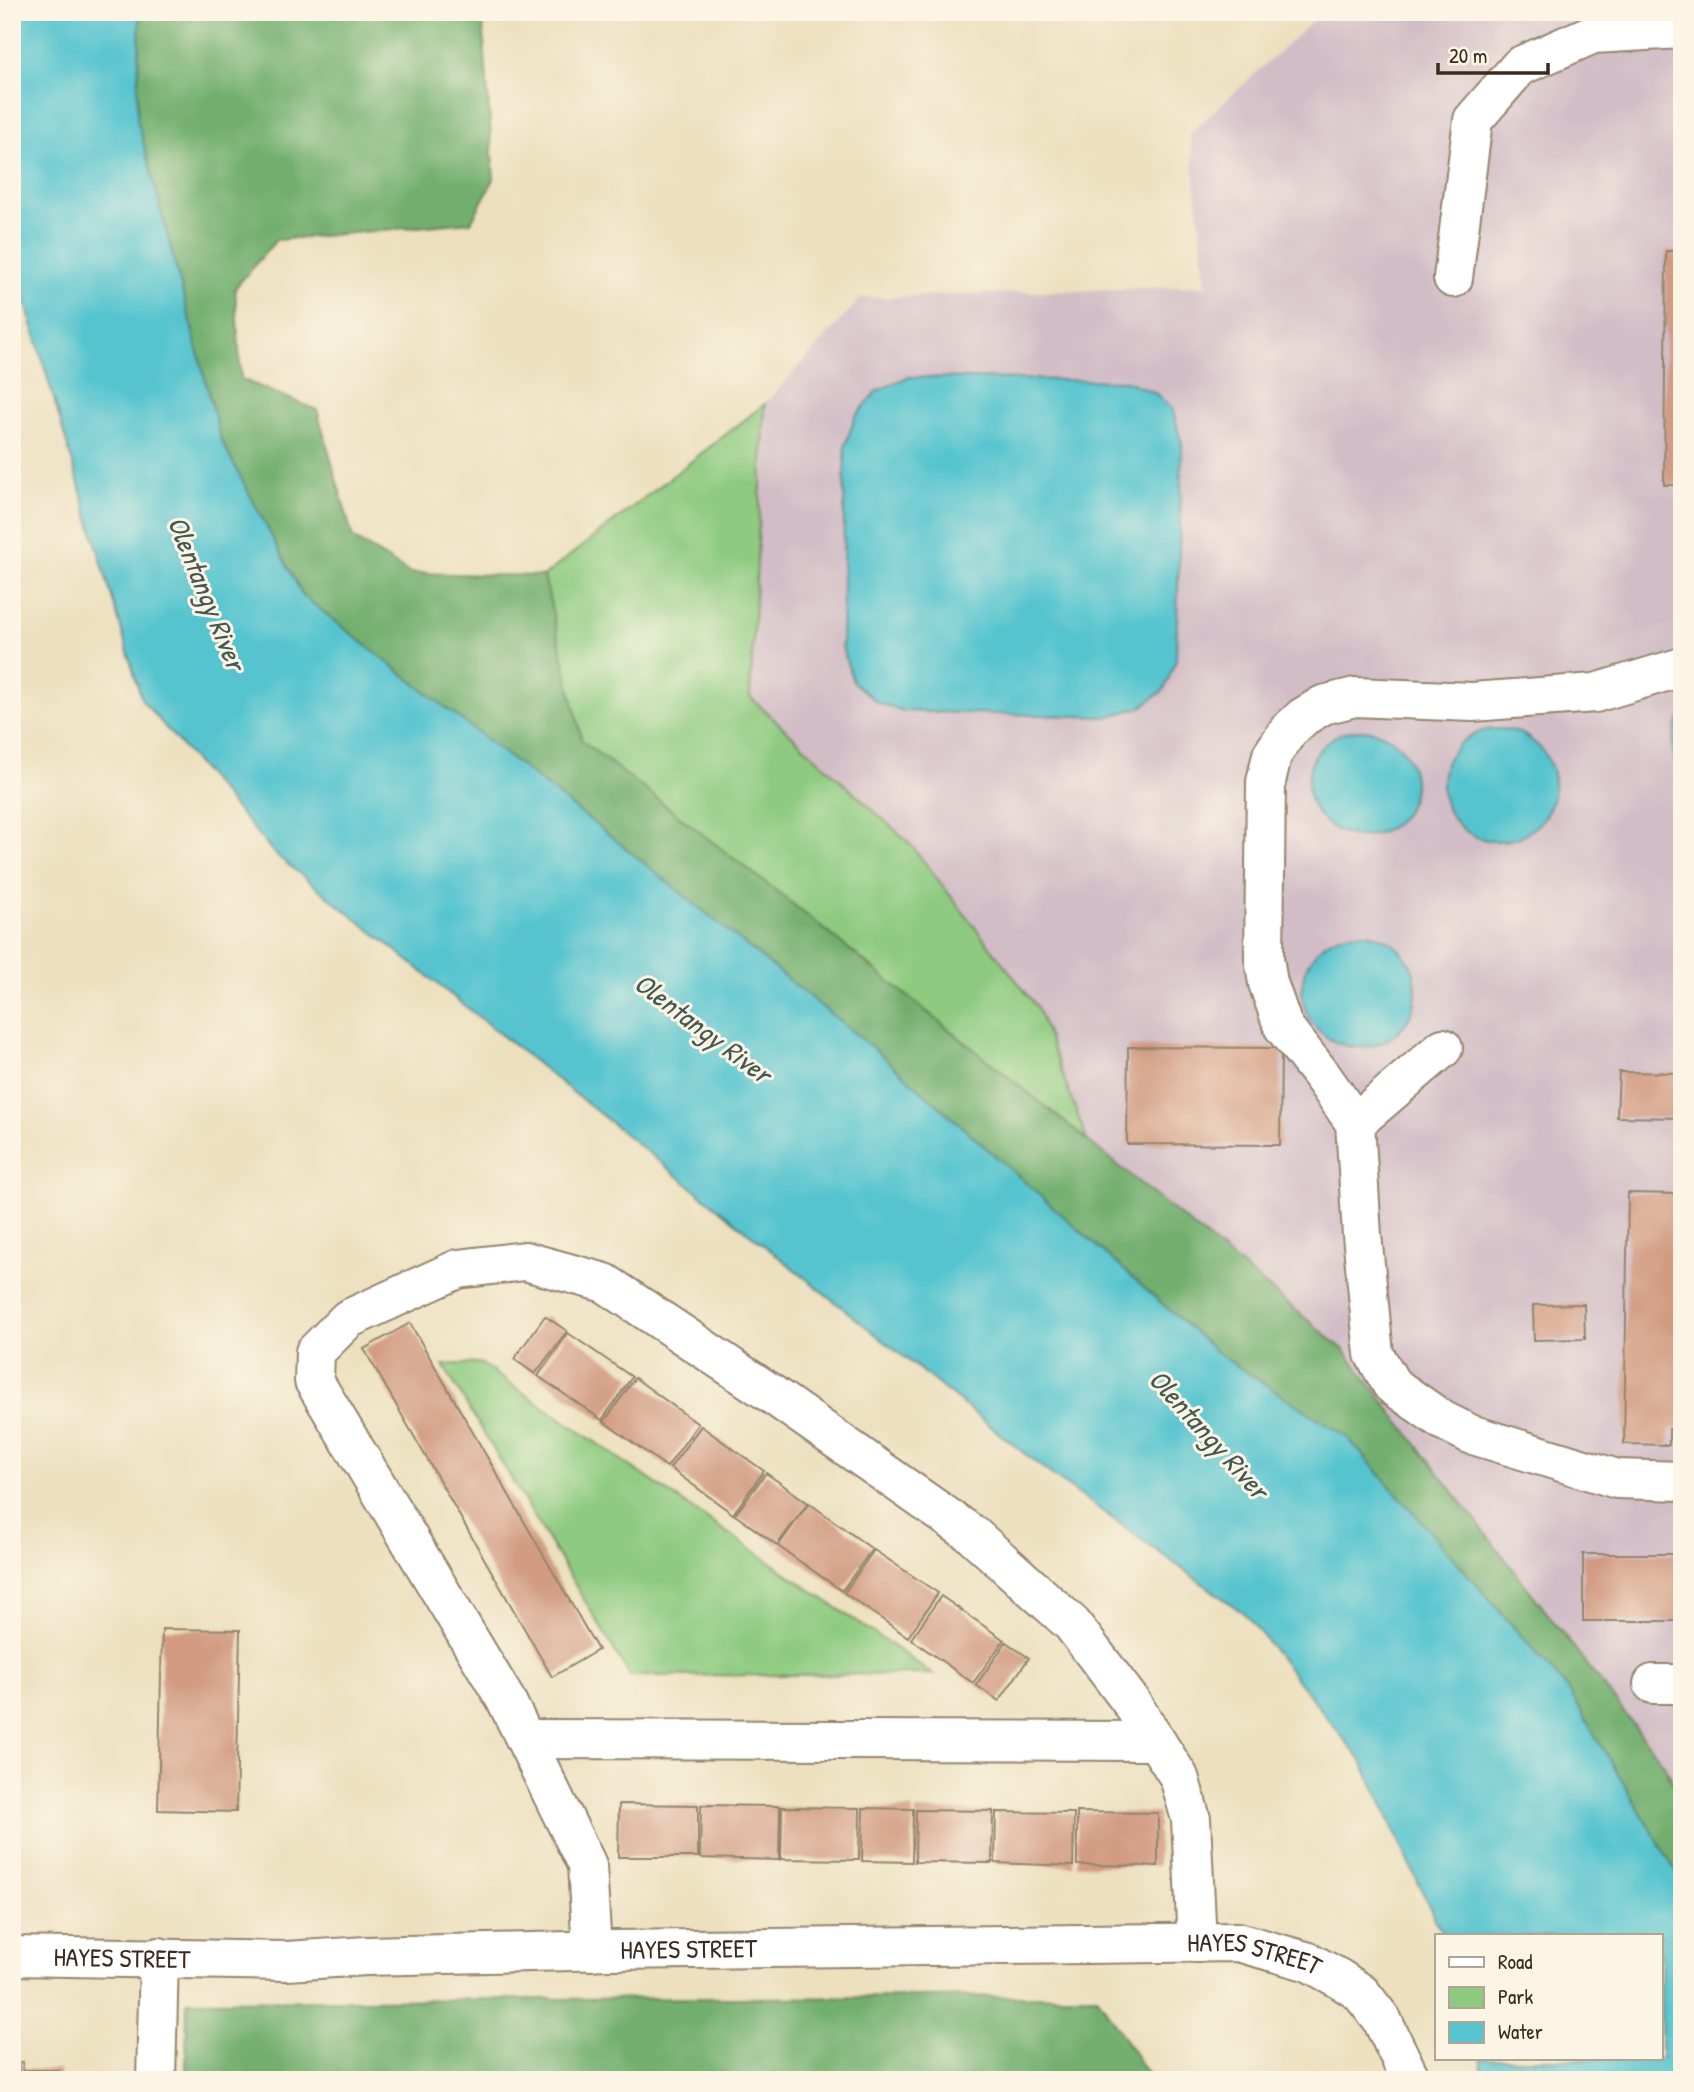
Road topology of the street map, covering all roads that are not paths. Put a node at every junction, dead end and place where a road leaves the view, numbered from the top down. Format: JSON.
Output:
{"nodes":[{"id":1,"x":1682,"y":29,"type":"edge"},
{"id":2,"x":1453,"y":278,"type":"dead end"},
{"id":3,"x":1682,"y":667,"type":"edge"},
{"id":4,"x":1443,"y":1048,"type":"dead end"},
{"id":5,"x":1355,"y":1123,"type":"junction"},
{"id":6,"x":1682,"y":1481,"type":"edge"},
{"id":7,"x":526,"y":1739,"type":"junction"},
{"id":8,"x":1156,"y":1741,"type":"junction"},
{"id":9,"x":1197,"y":1943,"type":"junction"},
{"id":10,"x":592,"y":1951,"type":"junction"},
{"id":11,"x":12,"y":1956,"type":"edge"},
{"id":12,"x":159,"y":1957,"type":"junction"},
{"id":13,"x":156,"y":2080,"type":"edge"},
{"id":14,"x":1411,"y":2080,"type":"edge"}],
"edges":[{"from":1,"to":2,"type":"street"},
{"from":3,"to":5,"type":"street"},
{"from":4,"to":5,"type":"street"},
{"from":5,"to":6,"type":"street"},
{"from":7,"to":8,"type":"street"},
{"from":7,"to":8,"type":"street"},
{"from":7,"to":10,"type":"street"},
{"from":8,"to":9,"type":"street"},
{"from":9,"to":10,"type":"street","name":"HAYES STREET"},
{"from":9,"to":14,"type":"street","name":"HAYES STREET"},
{"from":10,"to":12,"type":"street","name":"HAYES STREET"},
{"from":11,"to":12,"type":"street","name":"HAYES STREET"},
{"from":12,"to":13,"type":"street"}]}
